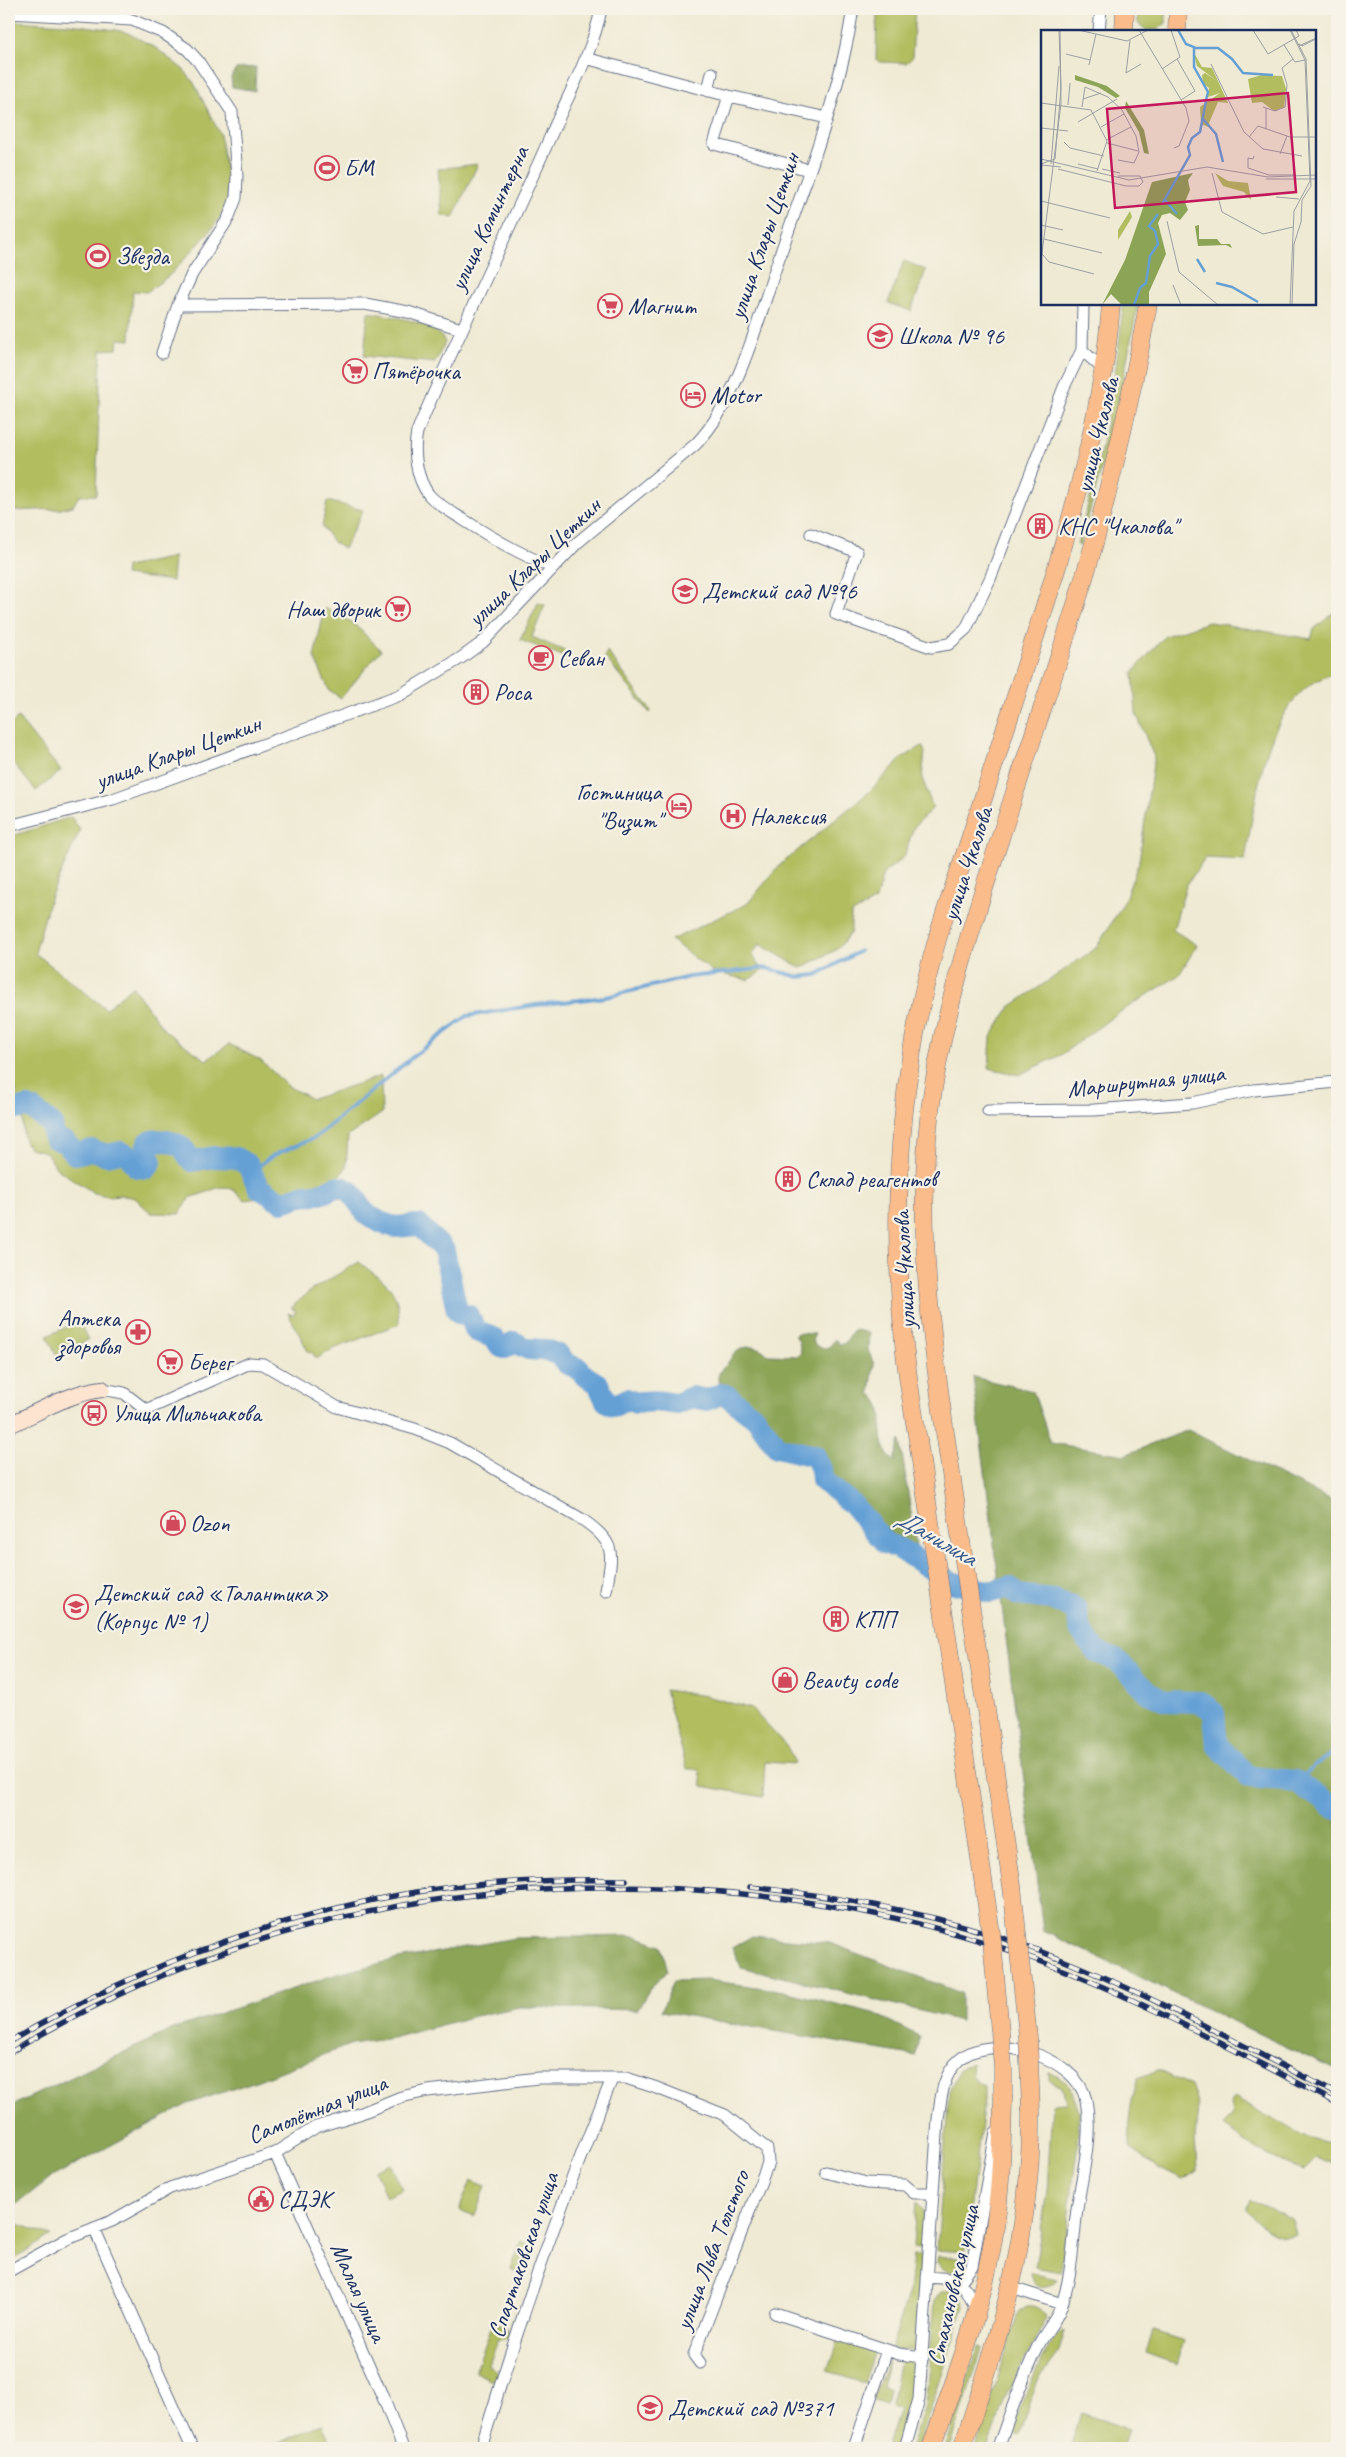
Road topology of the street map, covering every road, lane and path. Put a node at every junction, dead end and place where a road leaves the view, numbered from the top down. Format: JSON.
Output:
{"nodes":[{"id":1,"x":601,"y":9,"type":"edge"},
{"id":2,"x":853,"y":9,"type":"edge"},
{"id":3,"x":1101,"y":9,"type":"edge"},
{"id":4,"x":9,"y":13,"type":"edge"},
{"id":5,"x":1125,"y":18,"type":"edge"},
{"id":6,"x":1099,"y":30,"type":"edge"},
{"id":7,"x":1134,"y":30,"type":"edge"},
{"id":8,"x":585,"y":58,"type":"junction"},
{"id":9,"x":712,"y":73,"type":"dead end"},
{"id":10,"x":708,"y":90,"type":"junction"},
{"id":11,"x":728,"y":96,"type":"junction"},
{"id":12,"x":827,"y":118,"type":"junction"},
{"id":13,"x":809,"y":170,"type":"junction"},
{"id":14,"x":178,"y":305,"type":"junction"},
{"id":15,"x":1083,"y":305,"type":"edge"},
{"id":16,"x":1111,"y":305,"type":"edge"},
{"id":17,"x":1148,"y":305,"type":"edge"},
{"id":18,"x":461,"y":329,"type":"junction"},
{"id":19,"x":1082,"y":350,"type":"junction"},
{"id":20,"x":162,"y":353,"type":"dead end"},
{"id":21,"x":1104,"y":370,"type":"junction"},
{"id":22,"x":811,"y":534,"type":"dead end"},
{"id":23,"x":552,"y":567,"type":"junction"},
{"id":24,"x":9,"y":826,"type":"edge"},
{"id":25,"x":1337,"y":1082,"type":"edge"},
{"id":26,"x":988,"y":1111,"type":"dead end"},
{"id":27,"x":102,"y":1389,"type":"joint"},
{"id":28,"x":9,"y":1425,"type":"edge"},
{"id":29,"x":606,"y":1592,"type":"dead end"},
{"id":30,"x":612,"y":2079,"type":"junction"},
{"id":31,"x":1004,"y":2099,"type":"junction"},
{"id":32,"x":767,"y":2149,"type":"joint"},
{"id":33,"x":275,"y":2153,"type":"junction"},
{"id":34,"x":826,"y":2172,"type":"dead end"},
{"id":35,"x":933,"y":2193,"type":"junction"},
{"id":36,"x":94,"y":2228,"type":"junction"},
{"id":37,"x":9,"y":2271,"type":"edge"},
{"id":38,"x":927,"y":2277,"type":"junction"},
{"id":39,"x":953,"y":2280,"type":"junction"},
{"id":40,"x":1012,"y":2288,"type":"junction"},
{"id":41,"x":1062,"y":2304,"type":"junction"},
{"id":42,"x":976,"y":2310,"type":"junction"},
{"id":43,"x":775,"y":2313,"type":"dead end"},
{"id":44,"x":887,"y":2350,"type":"junction"},
{"id":45,"x":923,"y":2356,"type":"junction"},
{"id":46,"x":700,"y":2363,"type":"dead end"},
{"id":47,"x":192,"y":2448,"type":"edge"},
{"id":48,"x":403,"y":2448,"type":"edge"},
{"id":49,"x":481,"y":2448,"type":"edge"},
{"id":50,"x":854,"y":2448,"type":"edge"},
{"id":51,"x":905,"y":2448,"type":"edge"},
{"id":52,"x":931,"y":2448,"type":"edge"},
{"id":53,"x":962,"y":2448,"type":"edge"},
{"id":54,"x":998,"y":2448,"type":"edge"}],
"edges":[{"from":1,"to":8,"type":"street","name":"улица Коминтерна"},
{"from":2,"to":12,"type":"street","name":"улица Клары Цеткин"},
{"from":3,"to":6,"type":"street"},
{"from":4,"to":14,"type":"street"},
{"from":5,"to":7,"type":"main road"},
{"from":8,"to":10,"type":"street"},
{"from":8,"to":18,"type":"street","name":"улица Коминтерна"},
{"from":9,"to":10,"type":"street"},
{"from":10,"to":11,"type":"street"},
{"from":11,"to":12,"type":"street"},
{"from":11,"to":13,"type":"street"},
{"from":12,"to":13,"type":"street","name":"улица Клары Цеткин"},
{"from":13,"to":23,"type":"street","name":"улица Клары Цеткин"},
{"from":14,"to":18,"type":"street"},
{"from":14,"to":20,"type":"street"},
{"from":15,"to":19,"type":"street"},
{"from":16,"to":21,"type":"main road","name":"улица Чкалова"},
{"from":17,"to":40,"type":"main road","name":"улица Чкалова","bridge":true},
{"from":18,"to":23,"type":"street","name":"улица Коминтерна"},
{"from":19,"to":21,"type":"street"},
{"from":19,"to":22,"type":"street"},
{"from":21,"to":31,"type":"main road","name":"улица Чкалова","bridge":true},
{"from":23,"to":24,"type":"street","name":"улица Клары Цеткин"},
{"from":25,"to":26,"type":"street","name":"Маршрутная улица"},
{"from":27,"to":28,"type":"street"},
{"from":27,"to":29,"type":"street"},
{"from":30,"to":32,"type":"street","name":"Самолётная улица"},
{"from":30,"to":33,"type":"street","name":"Самолётная улица"},
{"from":30,"to":49,"type":"street","name":"Спартаковская улица"},
{"from":31,"to":39,"type":"street"},
{"from":31,"to":42,"type":"main road","name":"Стахановская улица"},
{"from":32,"to":46,"type":"street","name":"улица Льва Толстого"},
{"from":33,"to":36,"type":"street","name":"Самолётная улица"},
{"from":33,"to":48,"type":"street","name":"Малая улица"},
{"from":34,"to":35,"type":"street"},
{"from":35,"to":38,"type":"street"},
{"from":35,"to":41,"type":"street"},
{"from":36,"to":37,"type":"street","name":"Самолётная улица"},
{"from":36,"to":47,"type":"street"},
{"from":38,"to":39,"type":"street"},
{"from":38,"to":45,"type":"street"},
{"from":39,"to":42,"type":"street"},
{"from":40,"to":41,"type":"street"},
{"from":40,"to":53,"type":"main road"},
{"from":41,"to":54,"type":"street"},
{"from":42,"to":52,"type":"main road","name":"Стахановская улица"},
{"from":43,"to":44,"type":"street"},
{"from":44,"to":45,"type":"street"},
{"from":44,"to":50,"type":"street"},
{"from":45,"to":51,"type":"street"}]}
